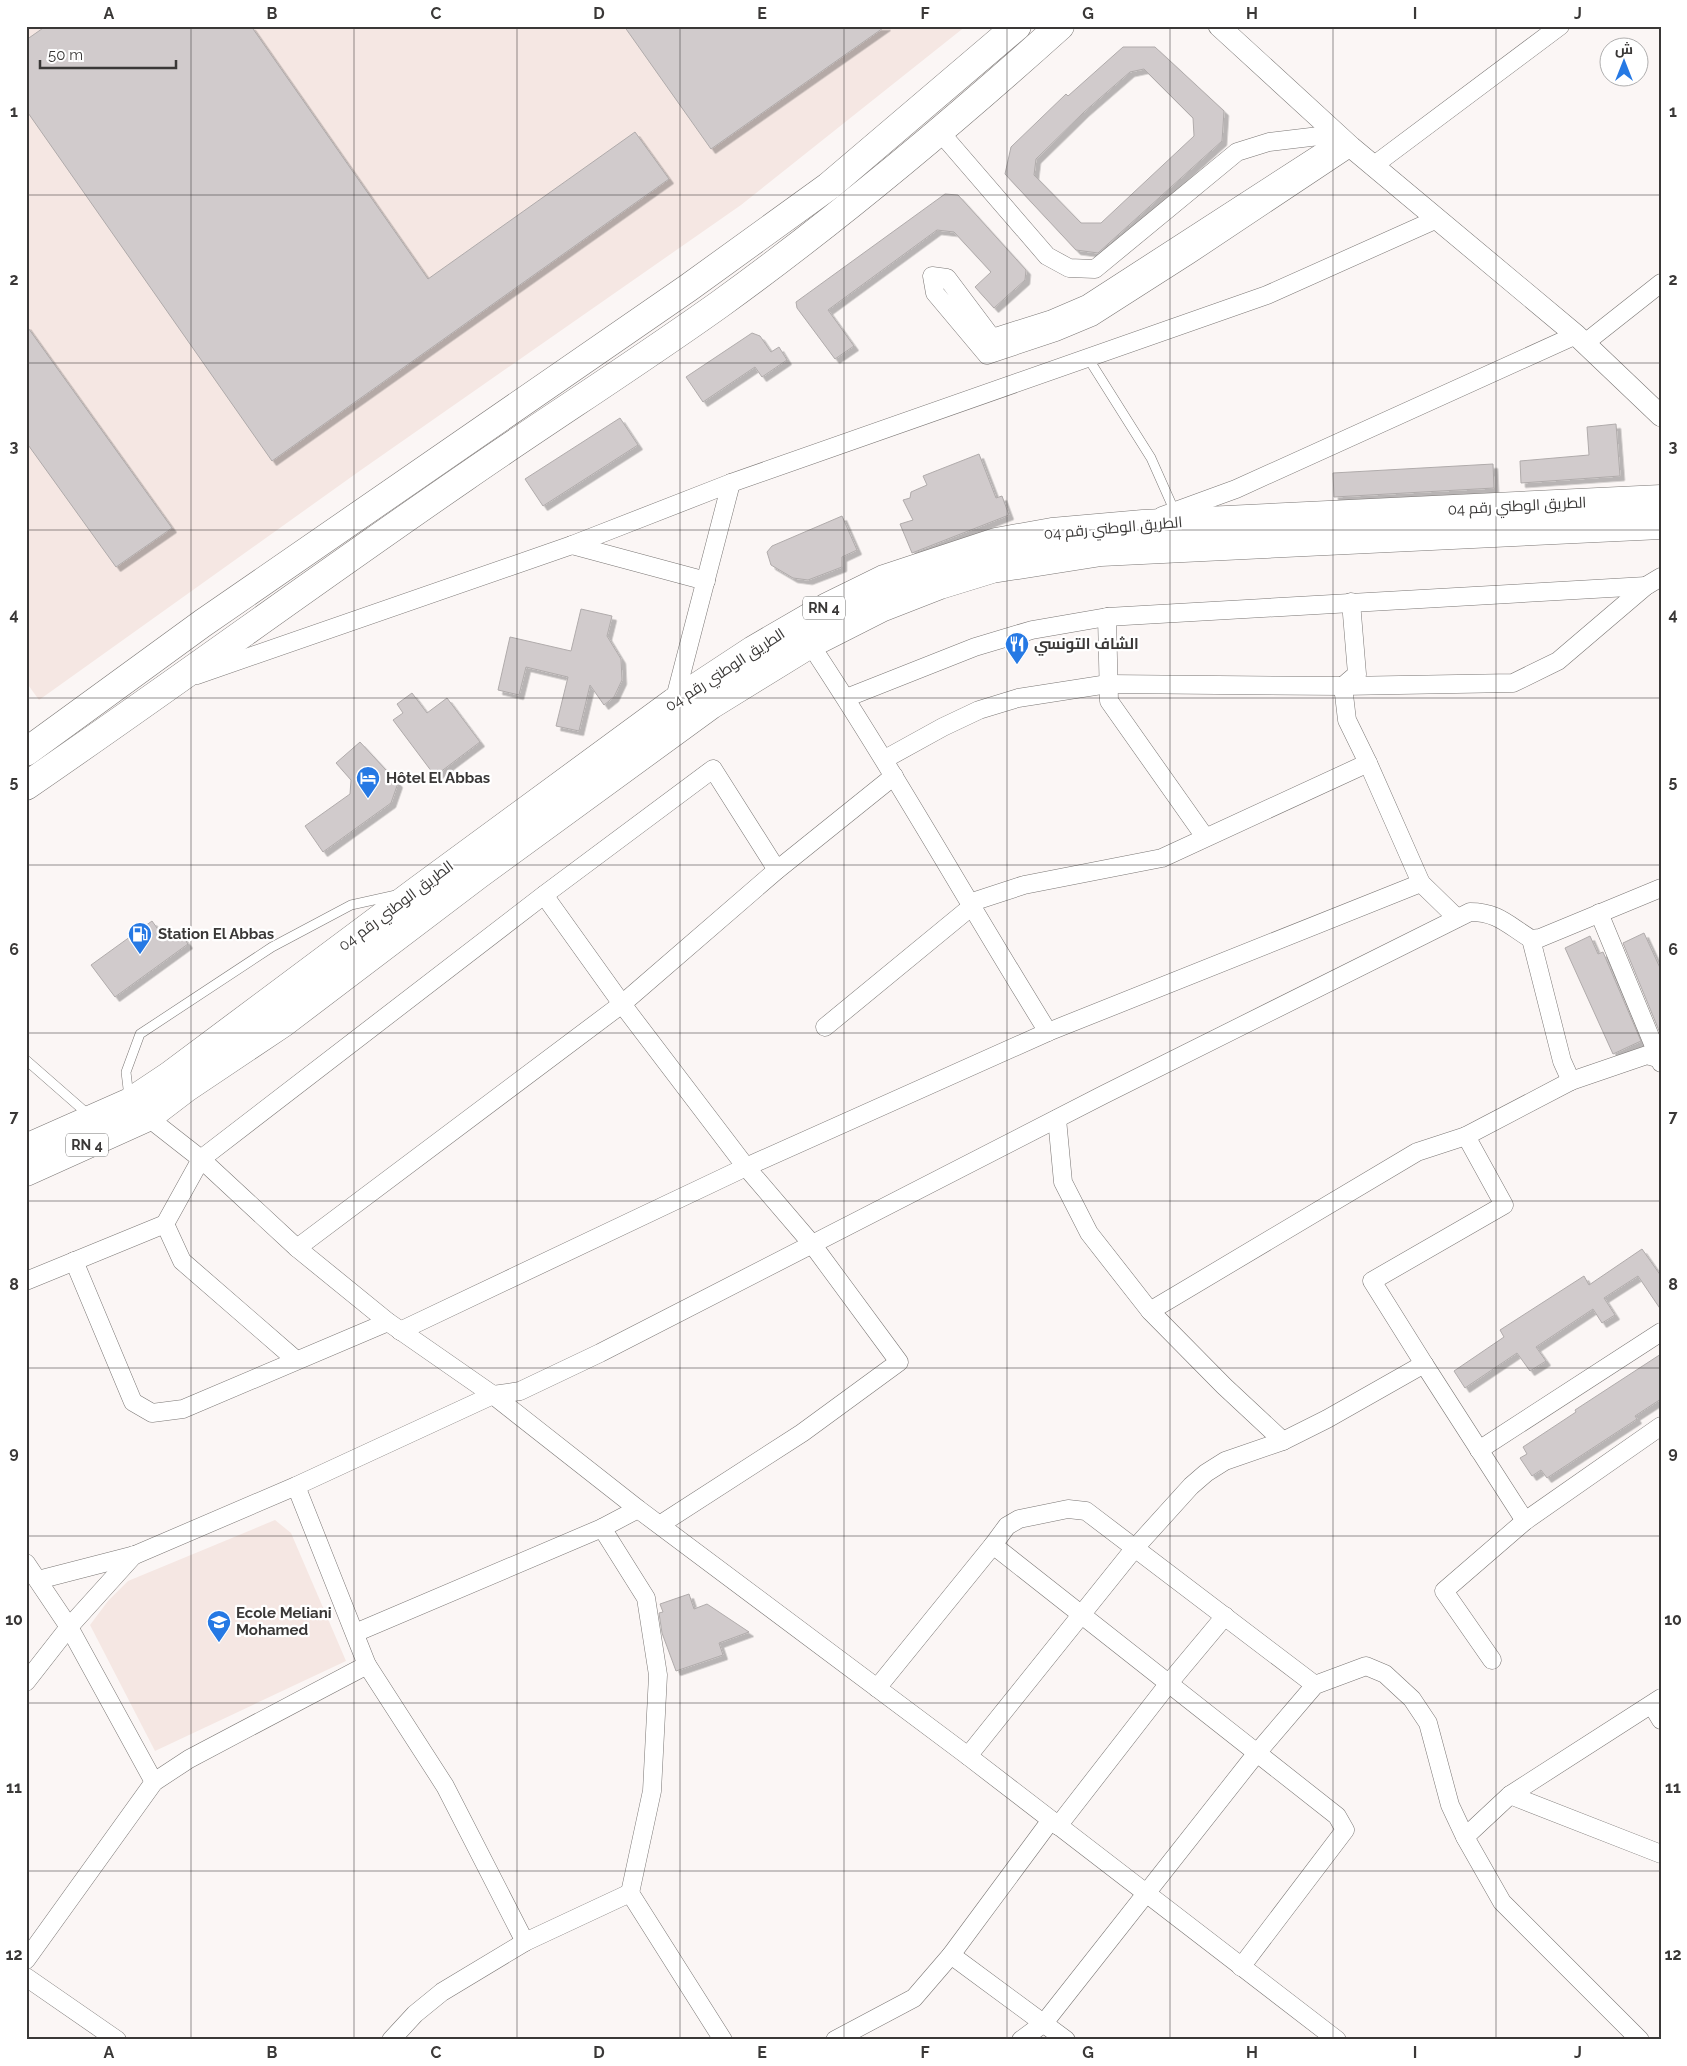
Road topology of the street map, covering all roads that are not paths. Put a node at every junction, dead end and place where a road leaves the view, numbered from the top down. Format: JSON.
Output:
{"nodes":[{"id":1,"x":1017,"y":26,"type":"edge"},
{"id":2,"x":1060,"y":26,"type":"edge"},
{"id":3,"x":1219,"y":26,"type":"edge"},
{"id":4,"x":1560,"y":26,"type":"edge"},
{"id":5,"x":940,"y":132,"type":"junction"},
{"id":6,"x":1343,"y":140,"type":"junction"},
{"id":7,"x":1374,"y":166,"type":"junction"},
{"id":8,"x":1437,"y":219,"type":"junction"},
{"id":9,"x":1661,"y":282,"type":"edge"},
{"id":10,"x":1580,"y":339,"type":"junction"},
{"id":11,"x":1088,"y":358,"type":"junction"},
{"id":12,"x":1661,"y":416,"type":"edge"},
{"id":13,"x":731,"y":483,"type":"junction"},
{"id":14,"x":1661,"y":499,"type":"edge"},
{"id":15,"x":1175,"y":512,"type":"junction"},
{"id":16,"x":1143,"y":524,"type":"junction"},
{"id":17,"x":1661,"y":525,"type":"edge"},
{"id":18,"x":572,"y":545,"type":"junction"},
{"id":19,"x":706,"y":581,"type":"junction"},
{"id":20,"x":1654,"y":582,"type":"edge"},
{"id":21,"x":1351,"y":602,"type":"junction"},
{"id":22,"x":1107,"y":617,"type":"junction"},
{"id":23,"x":810,"y":644,"type":"junction"},
{"id":24,"x":173,"y":684,"type":"junction"},
{"id":25,"x":1108,"y":684,"type":"junction"},
{"id":26,"x":1343,"y":686,"type":"junction"},
{"id":27,"x":846,"y":698,"type":"junction"},
{"id":28,"x":674,"y":702,"type":"junction"},
{"id":29,"x":884,"y":759,"type":"junction"},
{"id":30,"x":33,"y":761,"type":"edge"},
{"id":31,"x":1368,"y":762,"type":"junction"},
{"id":32,"x":894,"y":776,"type":"junction"},
{"id":33,"x":1205,"y":837,"type":"junction"},
{"id":34,"x":777,"y":870,"type":"junction"},
{"id":35,"x":1421,"y":883,"type":"junction"},
{"id":36,"x":1661,"y":888,"type":"edge"},
{"id":37,"x":418,"y":890,"type":"junction"},
{"id":38,"x":544,"y":895,"type":"junction"},
{"id":39,"x":970,"y":905,"type":"junction"},
{"id":40,"x":1599,"y":913,"type":"junction"},
{"id":41,"x":1457,"y":918,"type":"junction"},
{"id":42,"x":1530,"y":939,"type":"junction"},
{"id":43,"x":622,"y":1004,"type":"junction"},
{"id":44,"x":824,"y":1028,"type":"dead end"},
{"id":45,"x":1048,"y":1032,"type":"junction"},
{"id":46,"x":26,"y":1060,"type":"edge"},
{"id":47,"x":1660,"y":1061,"type":"edge"},
{"id":48,"x":1571,"y":1082,"type":"junction"},
{"id":49,"x":139,"y":1110,"type":"junction"},
{"id":50,"x":92,"y":1118,"type":"junction"},
{"id":51,"x":1057,"y":1119,"type":"junction"},
{"id":52,"x":1466,"y":1136,"type":"junction"},
{"id":53,"x":26,"y":1148,"type":"edge"},
{"id":54,"x":201,"y":1160,"type":"junction"},
{"id":55,"x":746,"y":1167,"type":"junction"},
{"id":56,"x":26,"y":1172,"type":"edge"},
{"id":57,"x":165,"y":1224,"type":"junction"},
{"id":58,"x":812,"y":1244,"type":"junction"},
{"id":59,"x":297,"y":1248,"type":"junction"},
{"id":60,"x":74,"y":1261,"type":"junction"},
{"id":61,"x":26,"y":1281,"type":"edge"},
{"id":62,"x":1150,"y":1311,"type":"junction"},
{"id":63,"x":394,"y":1326,"type":"junction"},
{"id":64,"x":1661,"y":1332,"type":"edge"},
{"id":65,"x":296,"y":1360,"type":"junction"},
{"id":66,"x":1424,"y":1364,"type":"junction"},
{"id":67,"x":493,"y":1395,"type":"junction"},
{"id":68,"x":1661,"y":1426,"type":"edge"},
{"id":69,"x":1283,"y":1441,"type":"junction"},
{"id":70,"x":1479,"y":1450,"type":"junction"},
{"id":71,"x":296,"y":1486,"type":"junction"},
{"id":72,"x":638,"y":1508,"type":"junction"},
{"id":73,"x":1525,"y":1521,"type":"junction"},
{"id":74,"x":660,"y":1524,"type":"junction"},
{"id":75,"x":602,"y":1528,"type":"junction"},
{"id":76,"x":993,"y":1545,"type":"junction"},
{"id":77,"x":1134,"y":1549,"type":"junction"},
{"id":78,"x":135,"y":1555,"type":"junction"},
{"id":79,"x":26,"y":1563,"type":"edge"},
{"id":80,"x":38,"y":1580,"type":"junction"},
{"id":81,"x":1081,"y":1614,"type":"junction"},
{"id":82,"x":1225,"y":1616,"type":"junction"},
{"id":83,"x":69,"y":1627,"type":"junction"},
{"id":84,"x":355,"y":1633,"type":"junction"},
{"id":85,"x":1492,"y":1660,"type":"dead end"},
{"id":86,"x":367,"y":1664,"type":"junction"},
{"id":87,"x":26,"y":1682,"type":"edge"},
{"id":88,"x":1169,"y":1683,"type":"junction"},
{"id":89,"x":1315,"y":1685,"type":"junction"},
{"id":90,"x":877,"y":1688,"type":"junction"},
{"id":91,"x":1658,"y":1707,"type":"edge"},
{"id":92,"x":1256,"y":1754,"type":"junction"},
{"id":93,"x":968,"y":1756,"type":"junction"},
{"id":94,"x":154,"y":1782,"type":"junction"},
{"id":95,"x":1510,"y":1795,"type":"junction"},
{"id":96,"x":1055,"y":1823,"type":"junction"},
{"id":97,"x":1465,"y":1837,"type":"junction"},
{"id":98,"x":1661,"y":1854,"type":"edge"},
{"id":99,"x":1146,"y":1892,"type":"junction"},
{"id":100,"x":630,"y":1893,"type":"junction"},
{"id":101,"x":525,"y":1942,"type":"junction"},
{"id":102,"x":951,"y":1955,"type":"junction"},
{"id":103,"x":26,"y":1960,"type":"edge"},
{"id":104,"x":1241,"y":1967,"type":"junction"},
{"id":105,"x":26,"y":1977,"type":"edge"},
{"id":106,"x":1044,"y":2023,"type":"junction"},
{"id":107,"x":117,"y":2040,"type":"edge"},
{"id":108,"x":391,"y":2040,"type":"edge"},
{"id":109,"x":723,"y":2040,"type":"edge"},
{"id":110,"x":835,"y":2040,"type":"edge"},
{"id":111,"x":1021,"y":2040,"type":"edge"},
{"id":112,"x":1066,"y":2040,"type":"edge"},
{"id":113,"x":1338,"y":2040,"type":"edge"},
{"id":114,"x":1640,"y":2040,"type":"edge"}],
"edges":[{"from":1,"to":30,"type":"main road"},
{"from":2,"to":5,"type":"main road"},
{"from":3,"to":6,"type":"street"},
{"from":4,"to":7,"type":"street"},
{"from":5,"to":6,"type":"street"},
{"from":5,"to":24,"type":"main road"},
{"from":6,"to":6,"type":"street"},
{"from":6,"to":7,"type":"street"},
{"from":7,"to":8,"type":"street"},
{"from":8,"to":10,"type":"street"},
{"from":8,"to":11,"type":"street"},
{"from":9,"to":10,"type":"street"},
{"from":10,"to":12,"type":"street"},
{"from":10,"to":15,"type":"street"},
{"from":11,"to":13,"type":"street"},
{"from":11,"to":15,"type":"lane"},
{"from":13,"to":18,"type":"street"},
{"from":13,"to":19,"type":"street"},
{"from":14,"to":16,"type":"main road","name":"الطريق الوطني رقم 04","number":"RN 4"},
{"from":15,"to":16,"type":"street"},
{"from":16,"to":28,"type":"main road","name":"الطريق الوطني رقم 04","number":"RN 4"},
{"from":17,"to":23,"type":"main road","name":"الطريق الوطني رقم 04","number":"RN 4"},
{"from":18,"to":19,"type":"street"},
{"from":18,"to":24,"type":"street"},
{"from":19,"to":28,"type":"street"},
{"from":20,"to":21,"type":"street"},
{"from":20,"to":26,"type":"street"},
{"from":21,"to":22,"type":"street"},
{"from":21,"to":26,"type":"street"},
{"from":22,"to":25,"type":"street"},
{"from":22,"to":27,"type":"street"},
{"from":23,"to":27,"type":"street"},
{"from":23,"to":49,"type":"main road","name":"الطريق الوطني رقم 04","number":"RN 4"},
{"from":24,"to":30,"type":"main road"},
{"from":25,"to":26,"type":"street"},
{"from":25,"to":29,"type":"street"},
{"from":25,"to":33,"type":"street"},
{"from":26,"to":31,"type":"street"},
{"from":27,"to":29,"type":"street"},
{"from":28,"to":37,"type":"main road","name":"الطريق الوطني رقم 04","number":"RN 4"},
{"from":29,"to":32,"type":"street"},
{"from":31,"to":33,"type":"street"},
{"from":31,"to":35,"type":"street"},
{"from":32,"to":34,"type":"street"},
{"from":32,"to":39,"type":"street"},
{"from":33,"to":39,"type":"street"},
{"from":34,"to":38,"type":"street"},
{"from":34,"to":43,"type":"street"},
{"from":35,"to":41,"type":"street"},
{"from":35,"to":45,"type":"street"},
{"from":36,"to":40,"type":"street"},
{"from":37,"to":49,"type":"main road","name":"الطريق الوطني رقم 04","number":"RN 4"},
{"from":37,"to":49,"type":"lane"},
{"from":38,"to":43,"type":"street"},
{"from":38,"to":54,"type":"street"},
{"from":39,"to":44,"type":"street"},
{"from":39,"to":45,"type":"street"},
{"from":40,"to":42,"type":"street"},
{"from":40,"to":47,"type":"street"},
{"from":41,"to":42,"type":"street"},
{"from":41,"to":51,"type":"street"},
{"from":42,"to":48,"type":"street"},
{"from":43,"to":55,"type":"street"},
{"from":43,"to":59,"type":"street"},
{"from":45,"to":55,"type":"street"},
{"from":46,"to":50,"type":"lane"},
{"from":47,"to":48,"type":"street"},
{"from":48,"to":52,"type":"street"},
{"from":49,"to":50,"type":"main road","name":"الطريق الوطني رقم 04","number":"RN 4"},
{"from":49,"to":54,"type":"street"},
{"from":49,"to":56,"type":"main road","name":"الطريق الوطني رقم 04","number":"RN 4"},
{"from":50,"to":53,"type":"main road","name":"الطريق الوطني رقم 04","number":"RN 4"},
{"from":51,"to":58,"type":"street"},
{"from":51,"to":62,"type":"street"},
{"from":52,"to":62,"type":"street"},
{"from":52,"to":66,"type":"street"},
{"from":54,"to":57,"type":"street"},
{"from":54,"to":59,"type":"street"},
{"from":55,"to":58,"type":"street"},
{"from":55,"to":63,"type":"street"},
{"from":57,"to":60,"type":"street"},
{"from":57,"to":65,"type":"street"},
{"from":58,"to":67,"type":"street"},
{"from":58,"to":74,"type":"street"},
{"from":59,"to":63,"type":"street"},
{"from":60,"to":61,"type":"street"},
{"from":60,"to":65,"type":"street"},
{"from":62,"to":69,"type":"street"},
{"from":63,"to":65,"type":"street"},
{"from":63,"to":67,"type":"street"},
{"from":64,"to":70,"type":"street"},
{"from":66,"to":69,"type":"street"},
{"from":66,"to":70,"type":"street"},
{"from":67,"to":71,"type":"street"},
{"from":67,"to":72,"type":"street"},
{"from":68,"to":73,"type":"street"},
{"from":69,"to":77,"type":"street"},
{"from":70,"to":73,"type":"street"},
{"from":71,"to":78,"type":"street"},
{"from":71,"to":84,"type":"street"},
{"from":72,"to":74,"type":"street"},
{"from":72,"to":75,"type":"street"},
{"from":73,"to":85,"type":"street"},
{"from":74,"to":90,"type":"street"},
{"from":75,"to":84,"type":"street"},
{"from":75,"to":100,"type":"street"},
{"from":76,"to":77,"type":"street"},
{"from":76,"to":81,"type":"street"},
{"from":76,"to":90,"type":"street"},
{"from":77,"to":81,"type":"street"},
{"from":77,"to":82,"type":"street"},
{"from":78,"to":80,"type":"street"},
{"from":78,"to":83,"type":"street"},
{"from":79,"to":80,"type":"street"},
{"from":80,"to":83,"type":"street"},
{"from":81,"to":88,"type":"street"},
{"from":81,"to":93,"type":"street"},
{"from":82,"to":88,"type":"street"},
{"from":82,"to":89,"type":"street"},
{"from":83,"to":87,"type":"street"},
{"from":83,"to":94,"type":"street"},
{"from":84,"to":86,"type":"street"},
{"from":86,"to":94,"type":"street"},
{"from":86,"to":101,"type":"street"},
{"from":88,"to":92,"type":"street"},
{"from":88,"to":96,"type":"street"},
{"from":89,"to":92,"type":"street"},
{"from":89,"to":97,"type":"street"},
{"from":90,"to":93,"type":"street"},
{"from":91,"to":95,"type":"street"},
{"from":92,"to":99,"type":"street"},
{"from":92,"to":104,"type":"street"},
{"from":93,"to":96,"type":"street"},
{"from":94,"to":103,"type":"street"},
{"from":95,"to":97,"type":"street"},
{"from":95,"to":98,"type":"street"},
{"from":96,"to":99,"type":"street"},
{"from":96,"to":102,"type":"street"},
{"from":97,"to":114,"type":"street"},
{"from":99,"to":104,"type":"street"},
{"from":99,"to":106,"type":"street"},
{"from":100,"to":101,"type":"street"},
{"from":100,"to":109,"type":"street"},
{"from":101,"to":108,"type":"street"},
{"from":102,"to":106,"type":"street"},
{"from":102,"to":110,"type":"street"},
{"from":104,"to":113,"type":"street"},
{"from":105,"to":107,"type":"street"},
{"from":106,"to":111,"type":"street"},
{"from":106,"to":112,"type":"street"}]}
